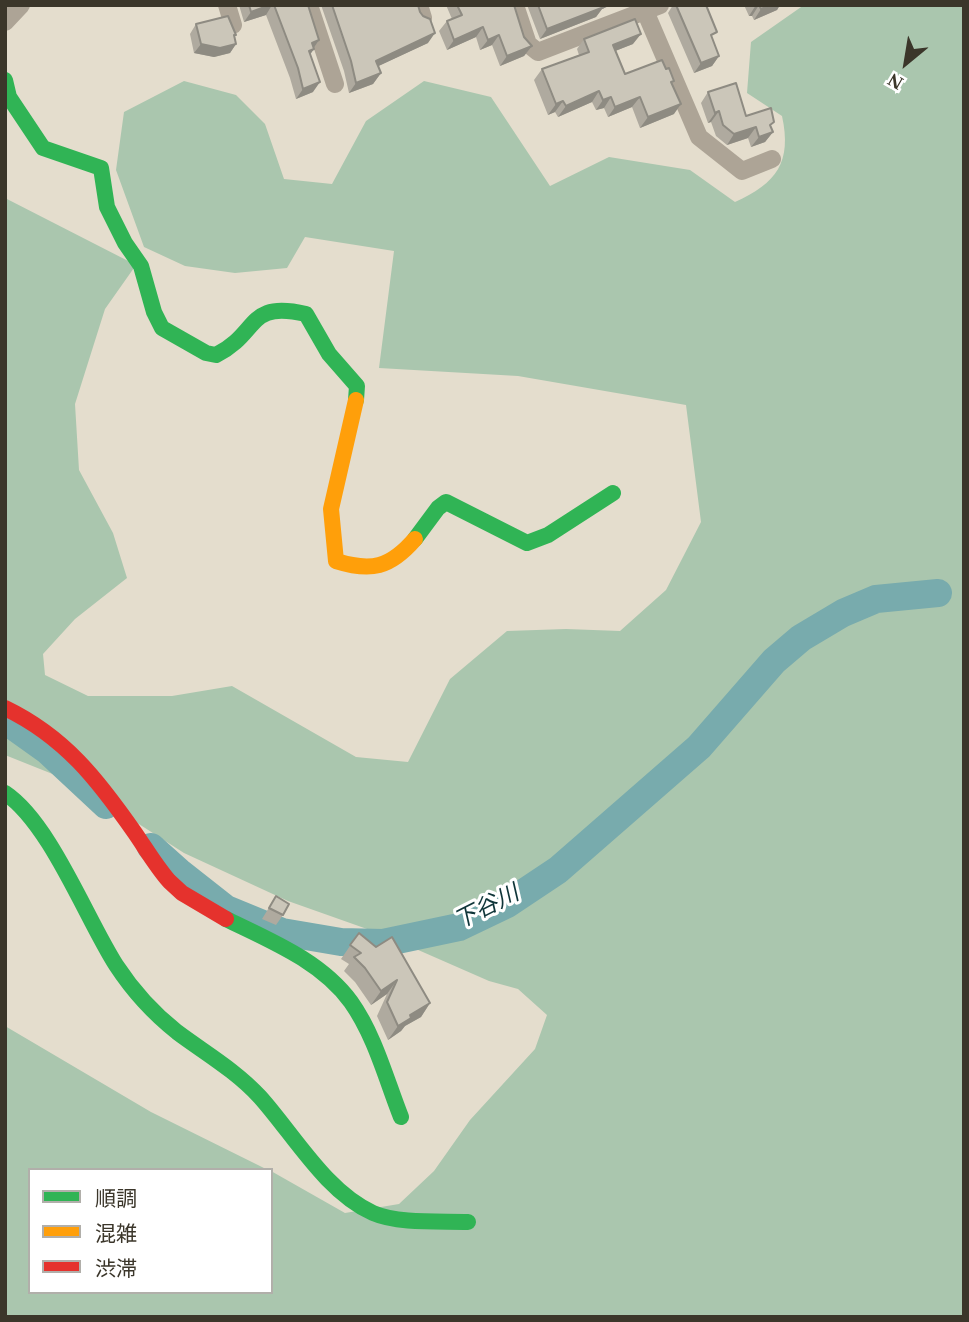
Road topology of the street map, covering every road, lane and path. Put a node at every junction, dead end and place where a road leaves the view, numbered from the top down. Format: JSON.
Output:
{"nodes":[{"id":1,"x":21,"y":5,"type":"edge"},
{"id":2,"x":227,"y":5,"type":"edge"},
{"id":3,"x":309,"y":5,"type":"edge"},
{"id":4,"x":515,"y":5,"type":"edge"},
{"id":5,"x":652,"y":8,"type":"edge"},
{"id":6,"x":5,"y":23,"type":"edge"},
{"id":7,"x":233,"y":25,"type":"edge"},
{"id":8,"x":5,"y":80,"type":"edge"},
{"id":9,"x":335,"y":84,"type":"dead end"},
{"id":10,"x":772,"y":159,"type":"dead end"},
{"id":11,"x":613,"y":493,"type":"dead end"},
{"id":12,"x":5,"y":708,"type":"edge"},
{"id":13,"x":5,"y":793,"type":"edge"},
{"id":14,"x":401,"y":1117,"type":"dead end"},
{"id":15,"x":468,"y":1222,"type":"dead end"}],
"edges":[{"from":1,"to":6,"type":"street"},
{"from":2,"to":7,"type":"street"},
{"from":3,"to":9,"type":"street"},
{"from":4,"to":5,"type":"street"},
{"from":5,"to":10,"type":"street"},
{"from":8,"to":11,"type":"street"},
{"from":12,"to":14,"type":"street"},
{"from":13,"to":15,"type":"street"}]}
